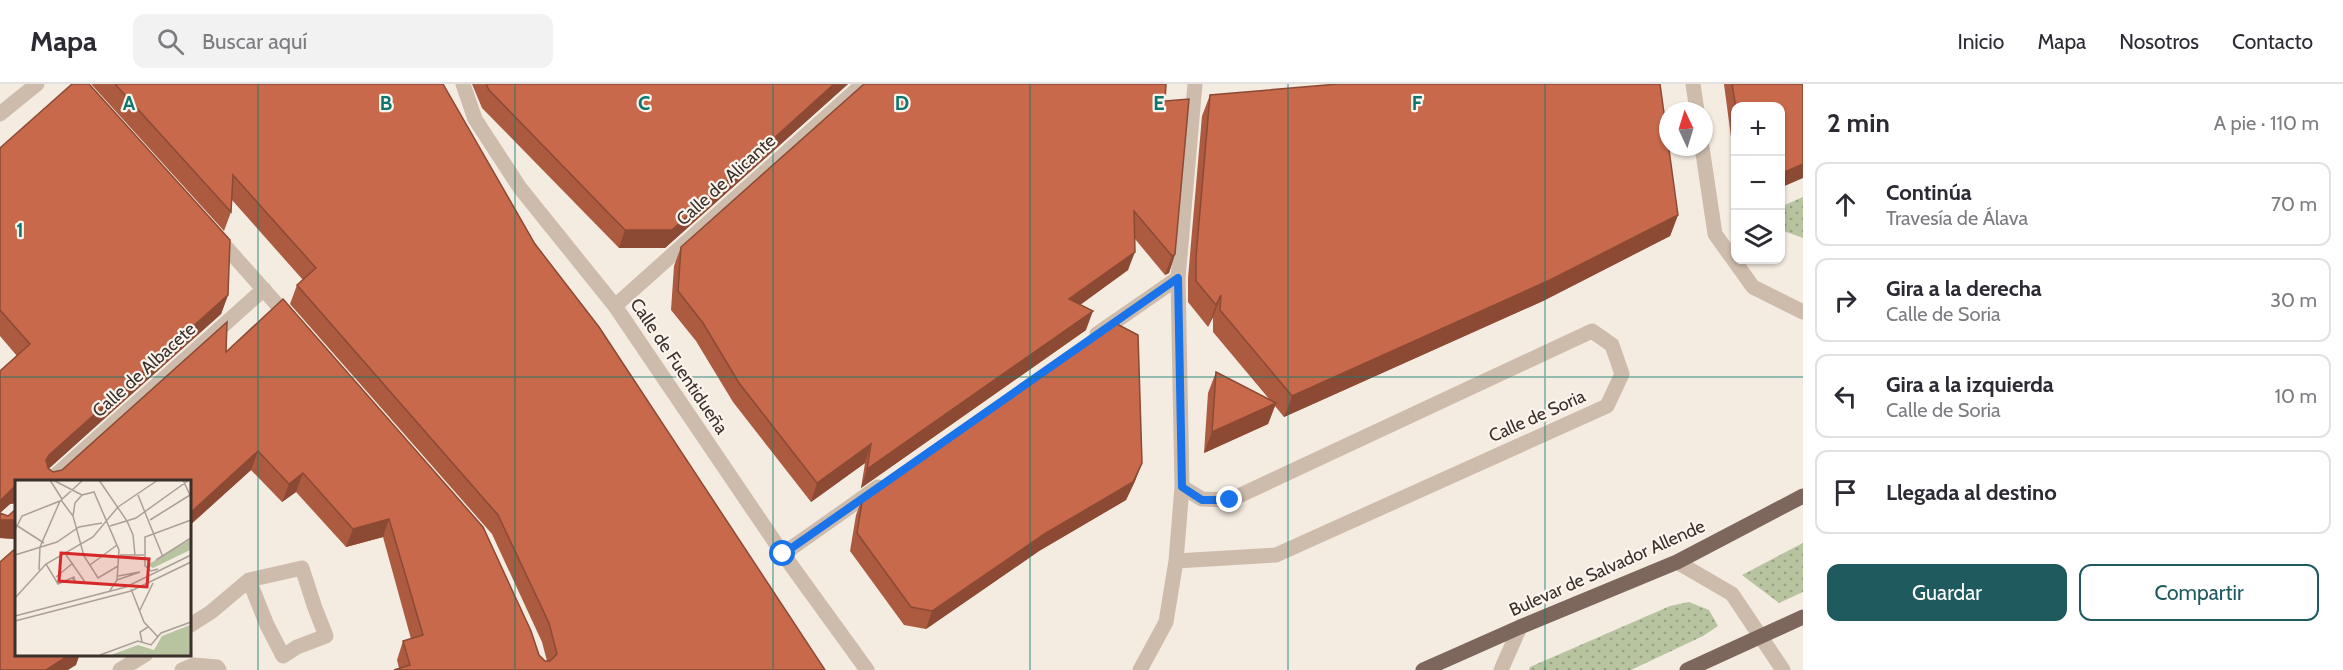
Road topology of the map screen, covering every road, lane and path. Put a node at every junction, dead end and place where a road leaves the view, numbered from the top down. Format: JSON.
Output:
{"nodes":[{"id":1,"x":37,"y":84,"type":"edge"},
{"id":2,"x":463,"y":84,"type":"edge"},
{"id":3,"x":863,"y":84,"type":"edge"},
{"id":4,"x":1195,"y":84,"type":"edge"},
{"id":5,"x":1693,"y":84,"type":"edge"},
{"id":6,"x":1696,"y":102,"type":"edge"},
{"id":7,"x":0,"y":114,"type":"edge"},
{"id":8,"x":1703,"y":156,"type":"edge"},
{"id":9,"x":210,"y":229,"type":"edge"},
{"id":10,"x":1178,"y":278,"type":"junction"},
{"id":11,"x":264,"y":289,"type":"junction"},
{"id":12,"x":615,"y":306,"type":"junction"},
{"id":13,"x":1803,"y":312,"type":"edge"},
{"id":14,"x":303,"y":334,"type":"edge"},
{"id":15,"x":1082,"y":345,"type":"edge"},
{"id":16,"x":51,"y":480,"type":"edge"},
{"id":17,"x":889,"y":480,"type":"edge"},
{"id":18,"x":1182,"y":487,"type":"junction"},
{"id":19,"x":1803,"y":496,"type":"edge"},
{"id":20,"x":783,"y":554,"type":"junction"},
{"id":21,"x":1176,"y":561,"type":"junction"},
{"id":22,"x":1677,"y":562,"type":"junction"},
{"id":23,"x":249,"y":580,"type":"junction"},
{"id":24,"x":1803,"y":617,"type":"edge"},
{"id":25,"x":190,"y":625,"type":"edge"},
{"id":26,"x":1520,"y":627,"type":"junction"},
{"id":27,"x":1762,"y":637,"type":"junction"},
{"id":28,"x":144,"y":655,"type":"edge"},
{"id":29,"x":120,"y":670,"type":"edge"},
{"id":30,"x":182,"y":670,"type":"edge"},
{"id":31,"x":219,"y":670,"type":"edge"},
{"id":32,"x":867,"y":670,"type":"edge"},
{"id":33,"x":1140,"y":670,"type":"edge"},
{"id":34,"x":1423,"y":670,"type":"edge"},
{"id":35,"x":1501,"y":670,"type":"edge"},
{"id":36,"x":1687,"y":670,"type":"edge"},
{"id":37,"x":1783,"y":670,"type":"edge"}],
"edges":[{"from":1,"to":7,"type":"street"},
{"from":2,"to":12,"type":"street","name":"Calle de Fuentidueña"},
{"from":3,"to":12,"type":"street","name":"Calle de Alicante"},
{"from":4,"to":10,"type":"street"},
{"from":5,"to":6,"type":"street"},
{"from":8,"to":13,"type":"street"},
{"from":9,"to":11,"type":"street"},
{"from":10,"to":15,"type":"street"},
{"from":10,"to":18,"type":"street"},
{"from":11,"to":14,"type":"street"},
{"from":11,"to":16,"type":"street","name":"Calle de Albacete"},
{"from":12,"to":20,"type":"street","name":"Calle de Fuentidueña"},
{"from":17,"to":20,"type":"street"},
{"from":18,"to":21,"type":"street"},
{"from":18,"to":21,"type":"street","name":"Calle de Soria"},
{"from":19,"to":22,"type":"main road","name":"Bulevar de Salvador Allende"},
{"from":20,"to":32,"type":"street","name":"Calle de Fuentidueña"},
{"from":21,"to":33,"type":"street"},
{"from":22,"to":26,"type":"main road","name":"Bulevar de Salvador Allende"},
{"from":22,"to":27,"type":"street"},
{"from":23,"to":23,"type":"street"},
{"from":23,"to":25,"type":"street"},
{"from":24,"to":27,"type":"main road"},
{"from":26,"to":34,"type":"main road","name":"Bulevar de Salvador Allende"},
{"from":26,"to":35,"type":"street"},
{"from":27,"to":36,"type":"main road"},
{"from":27,"to":37,"type":"street"},
{"from":28,"to":29,"type":"street"},
{"from":30,"to":31,"type":"street"}]}
